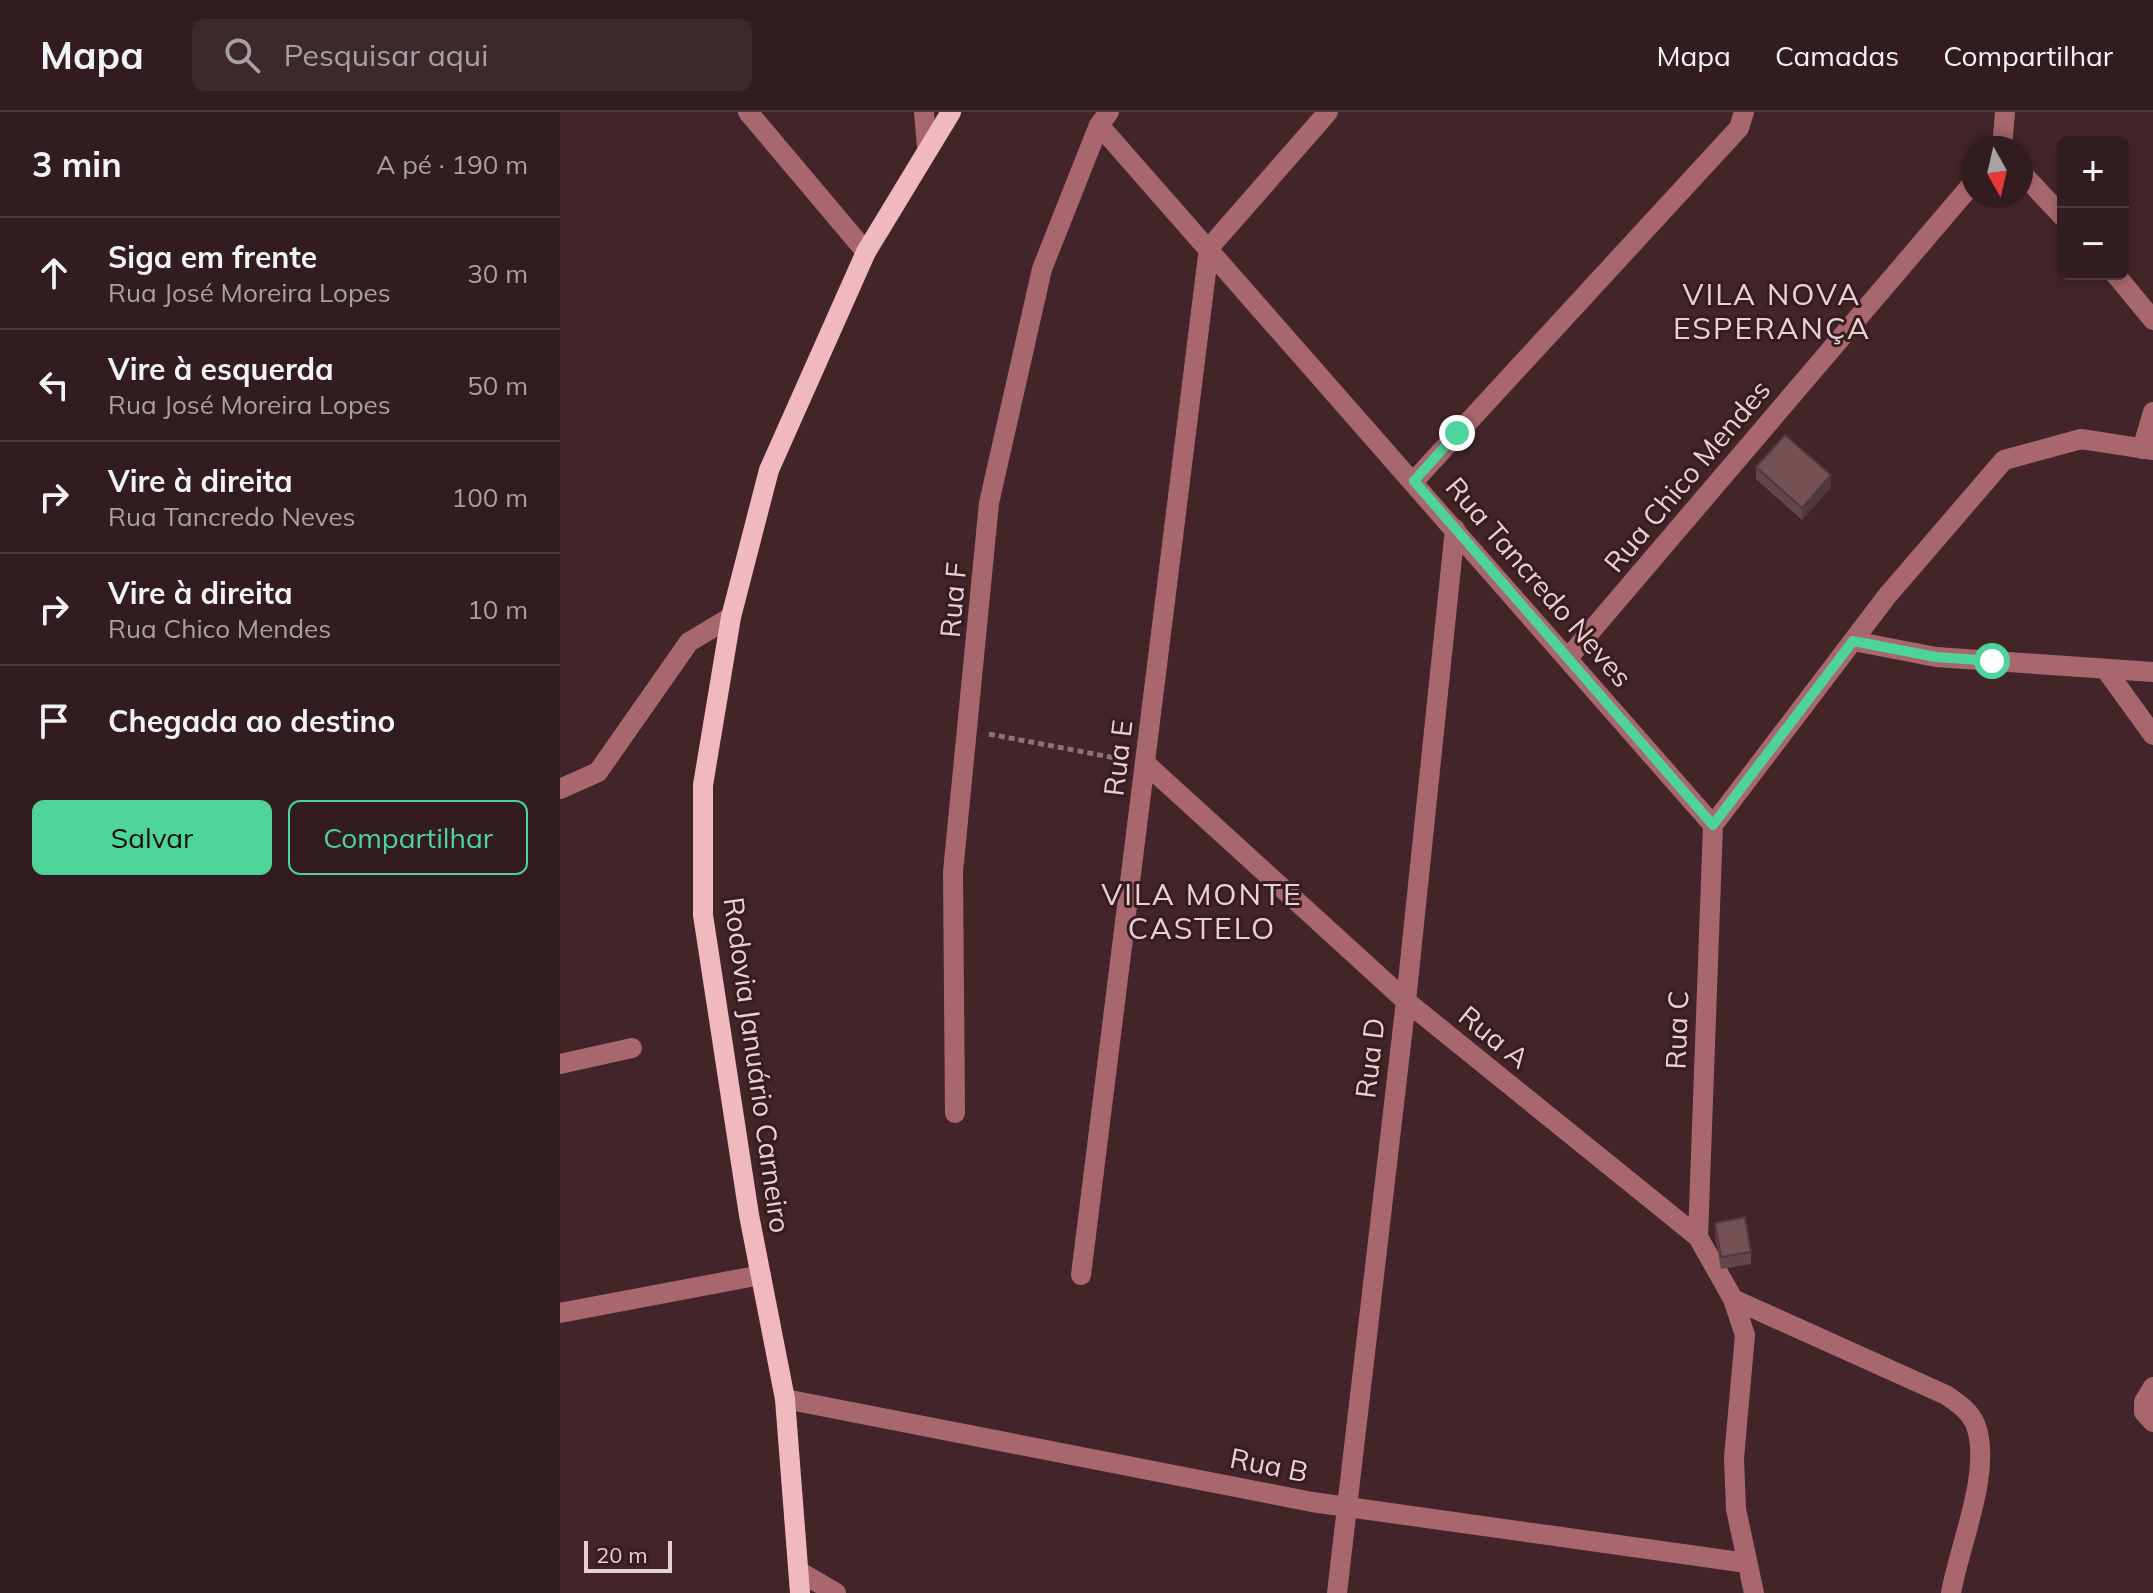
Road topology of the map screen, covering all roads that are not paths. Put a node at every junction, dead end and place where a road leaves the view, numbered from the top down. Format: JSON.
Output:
{"nodes":[{"id":1,"x":748,"y":112,"type":"edge"},
{"id":2,"x":924,"y":112,"type":"edge"},
{"id":3,"x":951,"y":112,"type":"edge"},
{"id":4,"x":1328,"y":112,"type":"edge"},
{"id":5,"x":1744,"y":112,"type":"edge"},
{"id":6,"x":2005,"y":112,"type":"edge"},
{"id":7,"x":1104,"y":119,"type":"edge"},
{"id":8,"x":2003,"y":136,"type":"edge"},
{"id":9,"x":927,"y":147,"type":"junction"},
{"id":10,"x":2033,"y":185,"type":"edge"},
{"id":11,"x":1961,"y":197,"type":"edge"},
{"id":12,"x":2057,"y":211,"type":"edge"},
{"id":13,"x":1209,"y":248,"type":"junction"},
{"id":14,"x":866,"y":252,"type":"junction"},
{"id":15,"x":2120,"y":280,"type":"edge"},
{"id":16,"x":2153,"y":320,"type":"edge"},
{"id":17,"x":2153,"y":412,"type":"edge"},
{"id":18,"x":2148,"y":450,"type":"edge"},
{"id":19,"x":1414,"y":481,"type":"junction"},
{"id":20,"x":1455,"y":529,"type":"junction"},
{"id":21,"x":731,"y":617,"type":"junction"},
{"id":22,"x":1853,"y":641,"type":"junction"},
{"id":23,"x":1568,"y":658,"type":"junction"},
{"id":24,"x":2106,"y":670,"type":"junction"},
{"id":25,"x":2153,"y":672,"type":"edge"},
{"id":26,"x":2153,"y":735,"type":"edge"},
{"id":27,"x":1145,"y":763,"type":"junction"},
{"id":28,"x":560,"y":789,"type":"edge"},
{"id":29,"x":1713,"y":825,"type":"junction"},
{"id":30,"x":1406,"y":1001,"type":"junction"},
{"id":31,"x":632,"y":1048,"type":"dead end"},
{"id":32,"x":560,"y":1064,"type":"edge"},
{"id":33,"x":955,"y":1113,"type":"dead end"},
{"id":34,"x":1698,"y":1237,"type":"junction"},
{"id":35,"x":761,"y":1275,"type":"junction"},
{"id":36,"x":1081,"y":1275,"type":"dead end"},
{"id":37,"x":1733,"y":1299,"type":"junction"},
{"id":38,"x":560,"y":1313,"type":"edge"},
{"id":39,"x":2153,"y":1387,"type":"edge"},
{"id":40,"x":785,"y":1399,"type":"junction"},
{"id":41,"x":2150,"y":1420,"type":"edge"},
{"id":42,"x":1344,"y":1508,"type":"junction"},
{"id":43,"x":1747,"y":1563,"type":"junction"},
{"id":44,"x":800,"y":1583,"type":"edge"},
{"id":45,"x":836,"y":1593,"type":"edge"},
{"id":46,"x":1337,"y":1593,"type":"edge"},
{"id":47,"x":1754,"y":1593,"type":"edge"},
{"id":48,"x":1951,"y":1593,"type":"edge"}],
"edges":[{"from":1,"to":14,"type":"street"},
{"from":2,"to":9,"type":"street"},
{"from":3,"to":9,"type":"main road","name":"Rodovia Januário Carneiro"},
{"from":4,"to":13,"type":"street"},
{"from":5,"to":19,"type":"street"},
{"from":6,"to":8,"type":"street"},
{"from":7,"to":13,"type":"street","name":"Rua Tancredo Neves"},
{"from":7,"to":33,"type":"street","name":"Rua F"},
{"from":9,"to":14,"type":"main road","name":"Rodovia Januário Carneiro"},
{"from":10,"to":12,"type":"street"},
{"from":11,"to":23,"type":"street","name":"Rua Chico Mendes"},
{"from":13,"to":19,"type":"street","name":"Rua Tancredo Neves"},
{"from":13,"to":27,"type":"street","name":"Rua E"},
{"from":14,"to":21,"type":"main road","name":"Rodovia Januário Carneiro"},
{"from":15,"to":16,"type":"street"},
{"from":17,"to":18,"type":"street"},
{"from":18,"to":22,"type":"street"},
{"from":19,"to":20,"type":"street","name":"Rua Tancredo Neves"},
{"from":20,"to":23,"type":"street","name":"Rua Tancredo Neves"},
{"from":20,"to":30,"type":"street","name":"Rua D"},
{"from":21,"to":28,"type":"street"},
{"from":21,"to":35,"type":"main road","name":"Rodovia Januário Carneiro"},
{"from":22,"to":24,"type":"street"},
{"from":22,"to":29,"type":"street"},
{"from":23,"to":29,"type":"street","name":"Rua Tancredo Neves"},
{"from":24,"to":25,"type":"street"},
{"from":24,"to":26,"type":"street"},
{"from":27,"to":30,"type":"street","name":"Rua A"},
{"from":27,"to":36,"type":"street","name":"Rua E"},
{"from":29,"to":34,"type":"street","name":"Rua C"},
{"from":30,"to":34,"type":"street","name":"Rua A"},
{"from":30,"to":42,"type":"street","name":"Rua D"},
{"from":31,"to":32,"type":"street"},
{"from":34,"to":37,"type":"street","name":"Rua A"},
{"from":35,"to":38,"type":"street"},
{"from":35,"to":40,"type":"main road","name":"Rodovia Januário Carneiro"},
{"from":37,"to":43,"type":"street","name":"Rua A"},
{"from":37,"to":48,"type":"street"},
{"from":39,"to":41,"type":"street"},
{"from":40,"to":42,"type":"street","name":"Rua B"},
{"from":40,"to":44,"type":"main road","name":"Rodovia Januário Carneiro"},
{"from":42,"to":43,"type":"street","name":"Rua B"},
{"from":42,"to":46,"type":"street","name":"Rua D"},
{"from":43,"to":47,"type":"street","name":"Rua A"},
{"from":44,"to":45,"type":"street"}]}
